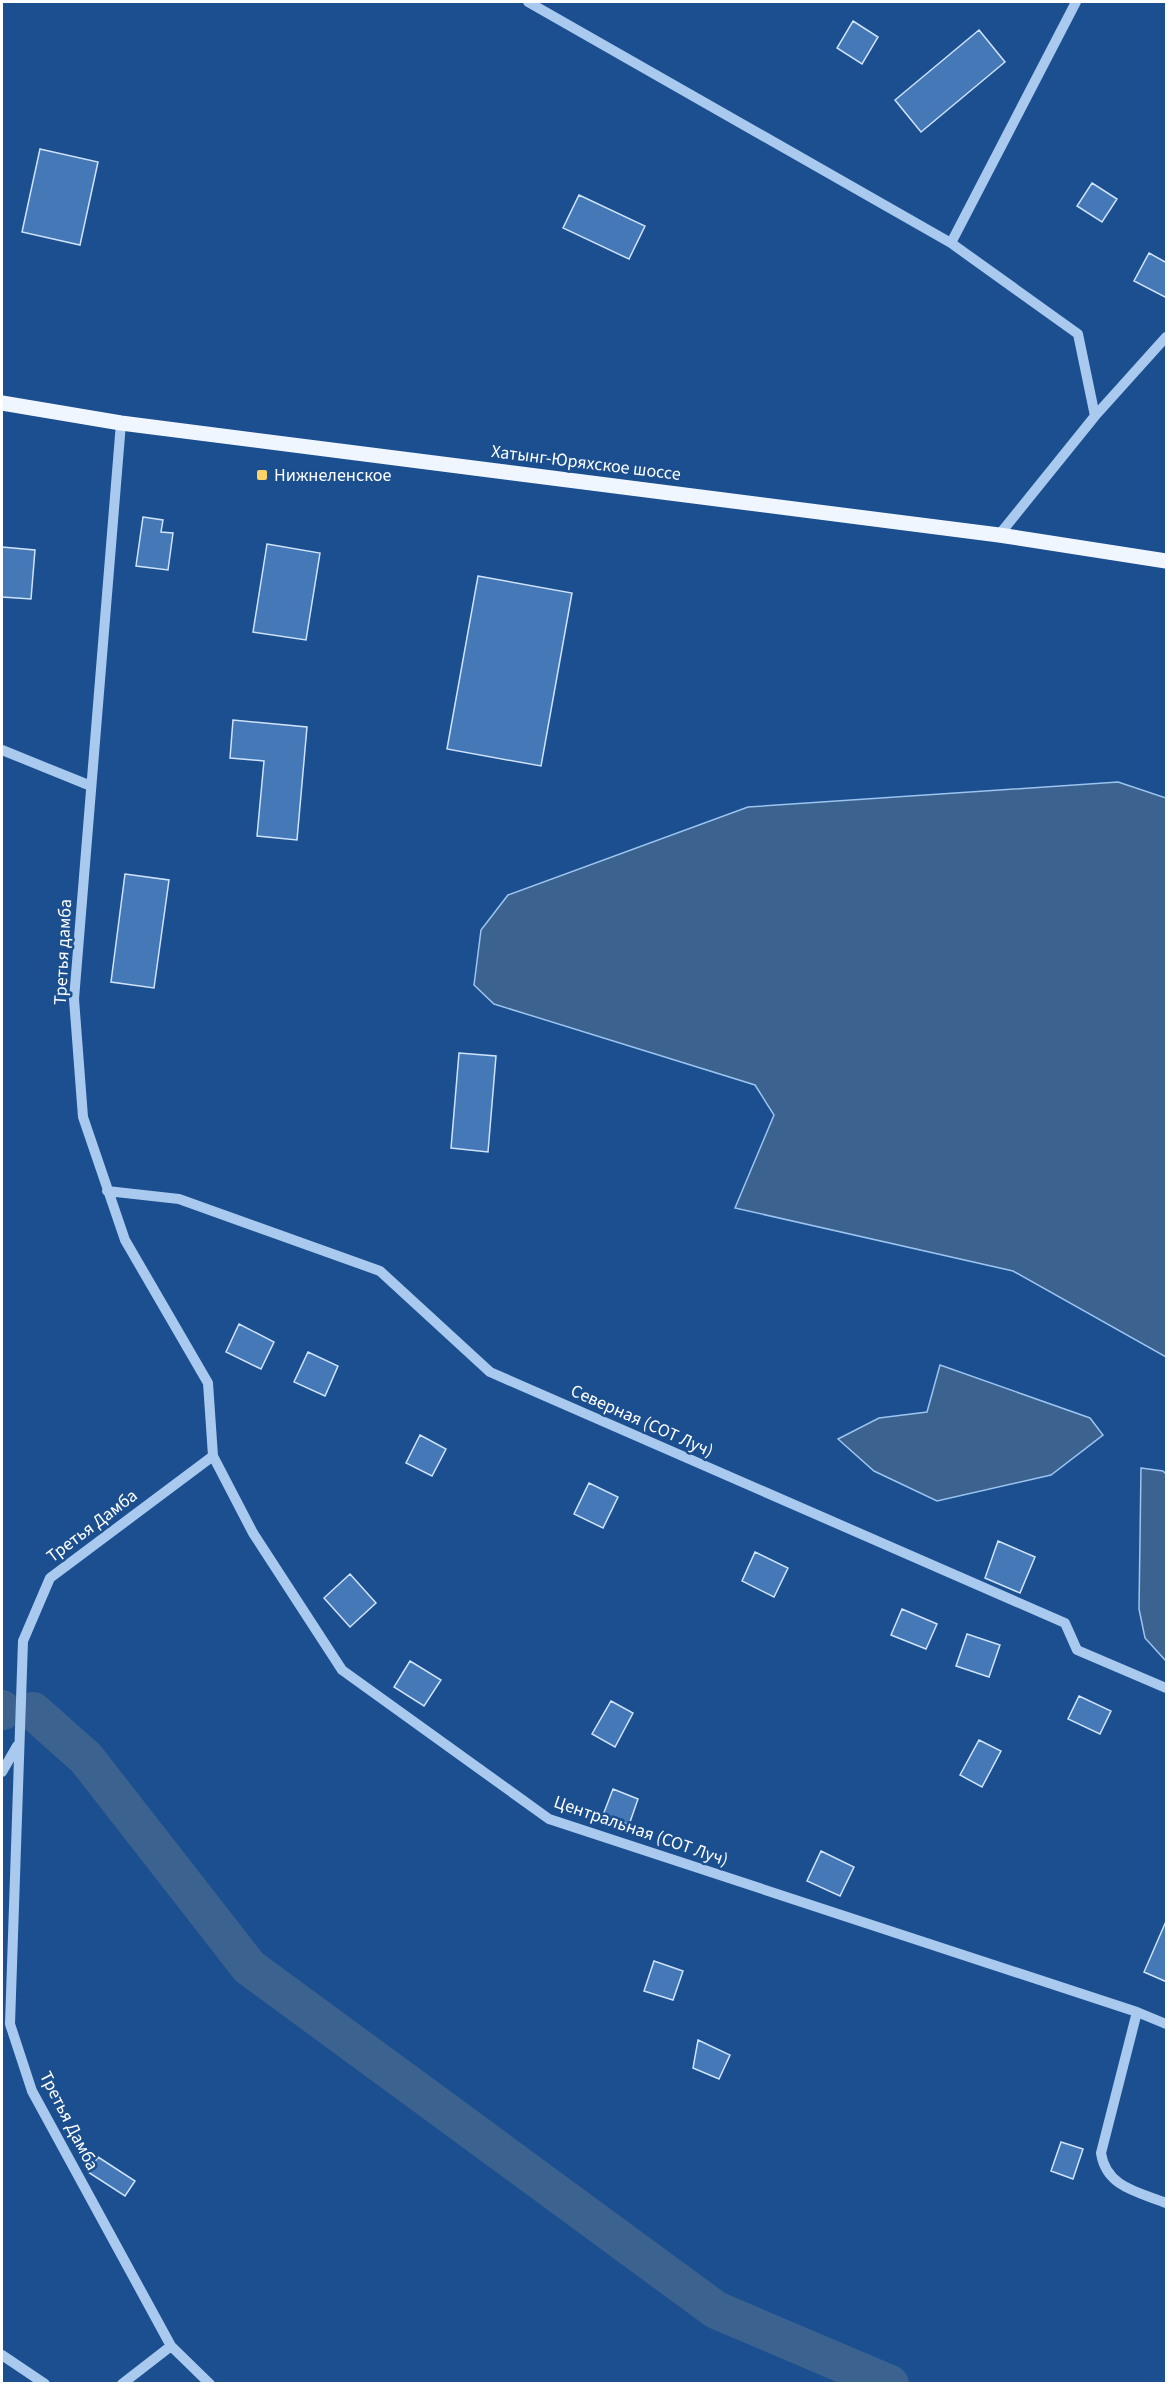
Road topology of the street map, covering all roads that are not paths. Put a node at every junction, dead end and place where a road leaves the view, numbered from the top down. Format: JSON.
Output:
{"nodes":[{"id":1,"x":528,"y":2,"type":"edge"},
{"id":2,"x":1076,"y":2,"type":"edge"},
{"id":3,"x":951,"y":243,"type":"junction"},
{"id":4,"x":1167,"y":337,"type":"edge"},
{"id":5,"x":2,"y":404,"type":"edge"},
{"id":6,"x":1095,"y":416,"type":"junction"},
{"id":7,"x":121,"y":423,"type":"junction"},
{"id":8,"x":999,"y":535,"type":"junction"},
{"id":9,"x":1167,"y":561,"type":"edge"},
{"id":10,"x":2,"y":750,"type":"edge"},
{"id":11,"x":91,"y":786,"type":"junction"},
{"id":12,"x":107,"y":1191,"type":"junction"},
{"id":13,"x":213,"y":1456,"type":"junction"},
{"id":14,"x":1167,"y":1688,"type":"edge"},
{"id":15,"x":18,"y":1746,"type":"junction"},
{"id":16,"x":2,"y":1772,"type":"edge"},
{"id":17,"x":1137,"y":2012,"type":"junction"},
{"id":18,"x":1167,"y":2024,"type":"edge"},
{"id":19,"x":6,"y":2026,"type":"edge"},
{"id":20,"x":1167,"y":2203,"type":"edge"},
{"id":21,"x":171,"y":2346,"type":"junction"},
{"id":22,"x":2,"y":2355,"type":"edge"},
{"id":23,"x":45,"y":2384,"type":"edge"},
{"id":24,"x":122,"y":2384,"type":"edge"},
{"id":25,"x":210,"y":2384,"type":"edge"}],
"edges":[{"from":1,"to":3,"type":"street"},
{"from":2,"to":3,"type":"street"},
{"from":3,"to":6,"type":"street"},
{"from":4,"to":6,"type":"street"},
{"from":5,"to":7,"type":"main road","name":"Хатынг-Юряхское шоссе"},
{"from":6,"to":8,"type":"street"},
{"from":7,"to":8,"type":"main road","name":"Хатынг-Юряхское шоссе"},
{"from":7,"to":11,"type":"street","name":"Третья дамба"},
{"from":8,"to":9,"type":"main road","name":"Хатынг-Юряхское шоссе"},
{"from":10,"to":11,"type":"street"},
{"from":11,"to":12,"type":"street","name":"Третья дамба"},
{"from":12,"to":13,"type":"street","name":"Третья дамба"},
{"from":12,"to":14,"type":"street","name":"Северная (СОТ Луч)"},
{"from":13,"to":15,"type":"street","name":"Третья Дамба"},
{"from":13,"to":17,"type":"street","name":"Центральная (СОТ Луч)"},
{"from":15,"to":16,"type":"street"},
{"from":15,"to":19,"type":"street","name":"Третья Дамба"},
{"from":17,"to":18,"type":"street","name":"Центральная (СОТ Луч)"},
{"from":17,"to":20,"type":"street"},
{"from":19,"to":21,"type":"street","name":"Третья Дамба"},
{"from":21,"to":24,"type":"street"},
{"from":21,"to":25,"type":"street","name":"Третья Дамба"},
{"from":22,"to":23,"type":"street"}]}
